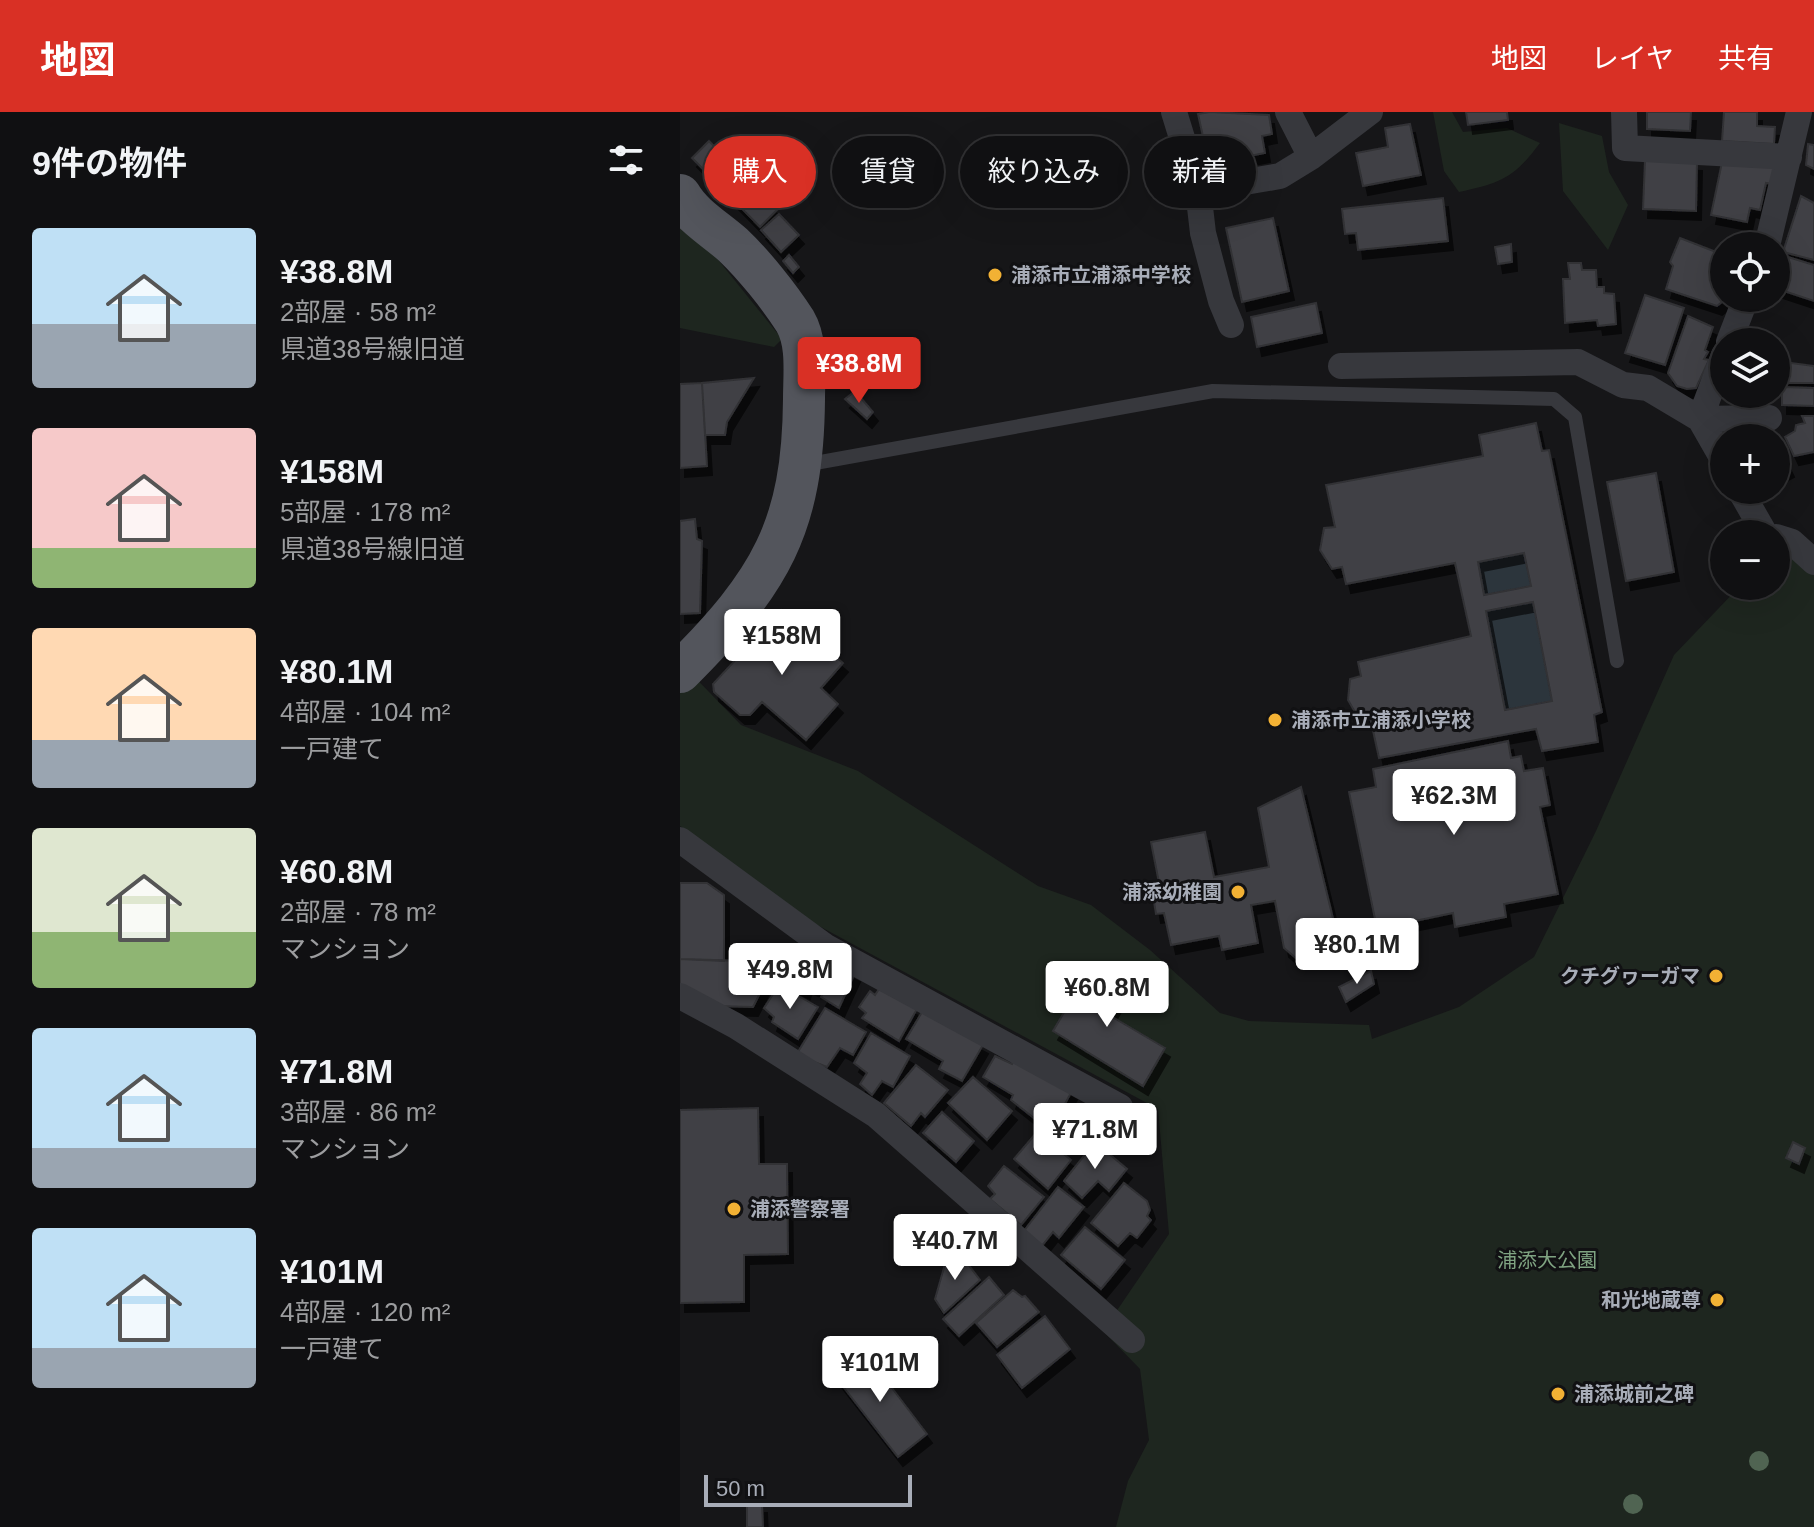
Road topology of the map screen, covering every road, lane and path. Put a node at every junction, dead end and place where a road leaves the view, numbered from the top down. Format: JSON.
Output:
{"nodes":[{"id":1,"x":1174,"y":112,"type":"edge"},
{"id":2,"x":1288,"y":112,"type":"edge"},
{"id":3,"x":1370,"y":112,"type":"edge"},
{"id":4,"x":1624,"y":112,"type":"edge"},
{"id":5,"x":1799,"y":112,"type":"edge"},
{"id":6,"x":1181,"y":136,"type":"edge"},
{"id":7,"x":1311,"y":157,"type":"junction"},
{"id":8,"x":1789,"y":157,"type":"junction"},
{"id":9,"x":1256,"y":180,"type":"edge"},
{"id":10,"x":680,"y":195,"type":"edge"},
{"id":11,"x":1200,"y":208,"type":"edge"},
{"id":12,"x":1770,"y":232,"type":"edge"},
{"id":13,"x":1231,"y":325,"type":"dead end"},
{"id":14,"x":1341,"y":366,"type":"dead end"},
{"id":15,"x":1710,"y":392,"type":"edge"},
{"id":16,"x":1769,"y":418,"type":"dead end"},
{"id":17,"x":1700,"y":419,"type":"junction"},
{"id":18,"x":1710,"y":436,"type":"edge"},
{"id":19,"x":800,"y":466,"type":"junction"},
{"id":20,"x":1790,"y":541,"type":"edge"},
{"id":21,"x":1814,"y":562,"type":"edge"},
{"id":22,"x":1617,"y":661,"type":"dead end"},
{"id":23,"x":680,"y":672,"type":"edge"},
{"id":24,"x":680,"y":840,"type":"edge"},
{"id":25,"x":680,"y":996,"type":"edge"},
{"id":26,"x":1120,"y":1107,"type":"dead end"},
{"id":27,"x":1132,"y":1340,"type":"dead end"}],
"edges":[{"from":1,"to":6,"type":"street"},
{"from":2,"to":7,"type":"street"},
{"from":3,"to":7,"type":"street"},
{"from":4,"to":8,"type":"street"},
{"from":5,"to":8,"type":"street"},
{"from":7,"to":9,"type":"street"},
{"from":8,"to":12,"type":"street"},
{"from":10,"to":19,"type":"main road"},
{"from":11,"to":13,"type":"street"},
{"from":14,"to":17,"type":"street"},
{"from":15,"to":17,"type":"street"},
{"from":16,"to":17,"type":"street"},
{"from":17,"to":18,"type":"street"},
{"from":19,"to":22,"type":"lane"},
{"from":19,"to":23,"type":"main road"},
{"from":20,"to":21,"type":"street"},
{"from":24,"to":26,"type":"street"},
{"from":25,"to":27,"type":"street"}]}
